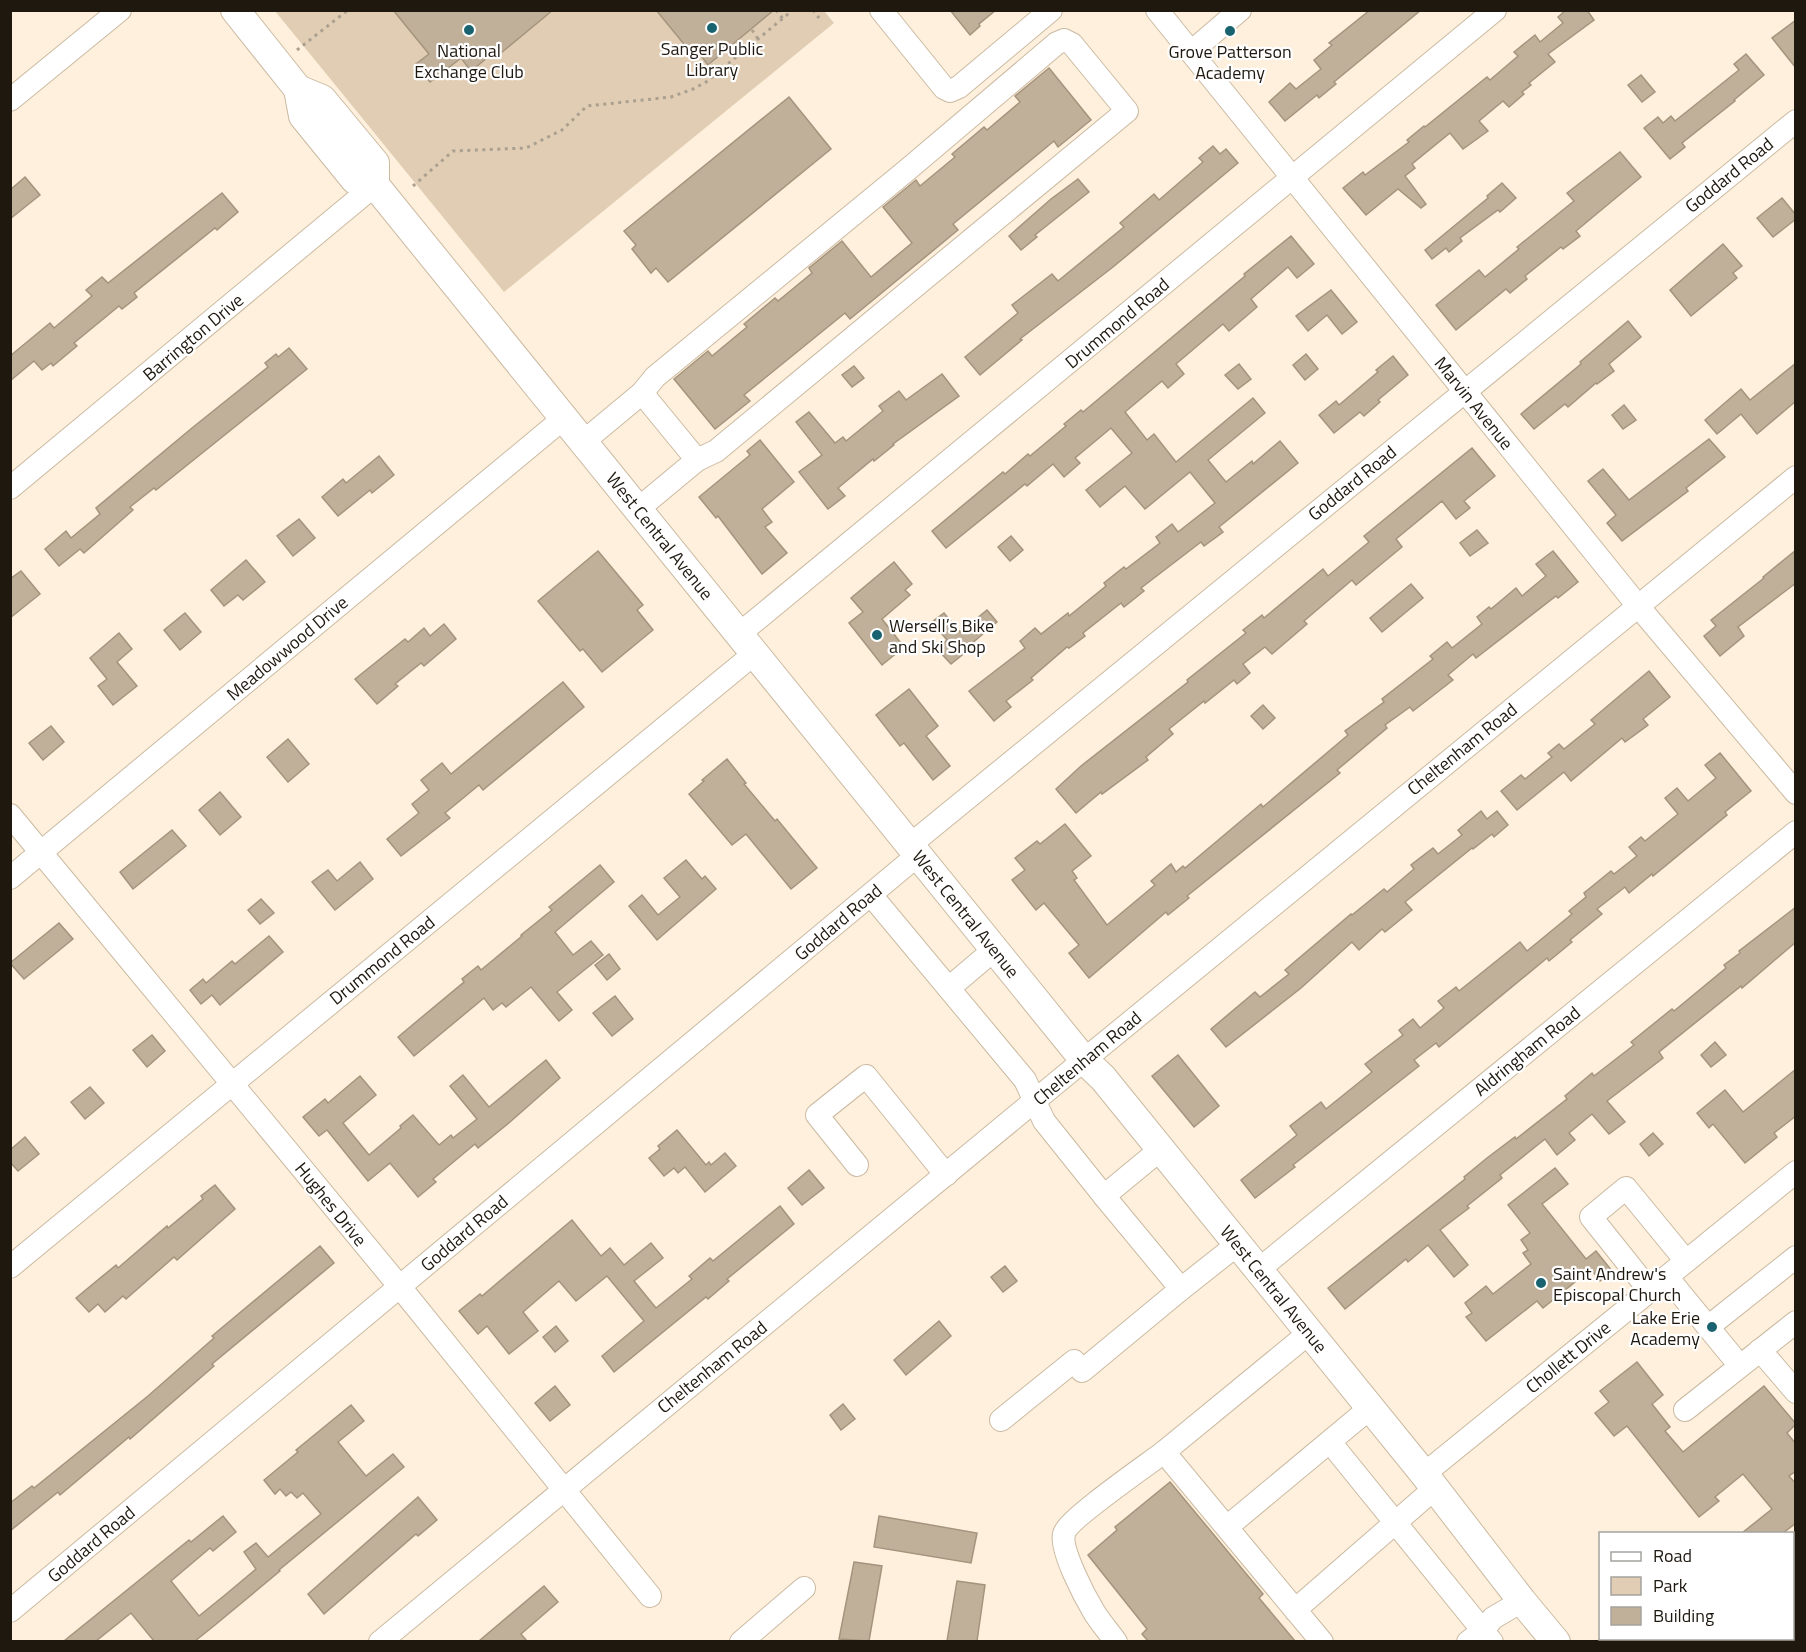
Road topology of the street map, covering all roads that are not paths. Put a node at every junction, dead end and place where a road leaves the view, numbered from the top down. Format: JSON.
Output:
{"nodes":[{"id":1,"x":120,"y":10,"type":"edge"},
{"id":2,"x":235,"y":10,"type":"edge"},
{"id":3,"x":881,"y":10,"type":"edge"},
{"id":4,"x":1051,"y":10,"type":"edge"},
{"id":5,"x":1158,"y":10,"type":"edge"},
{"id":6,"x":1240,"y":10,"type":"edge"},
{"id":7,"x":1495,"y":10,"type":"edge"},
{"id":8,"x":1191,"y":52,"type":"junction"},
{"id":9,"x":10,"y":100,"type":"edge"},
{"id":10,"x":1796,"y":121,"type":"edge"},
{"id":11,"x":1292,"y":178,"type":"junction"},
{"id":12,"x":375,"y":185,"type":"junction"},
{"id":13,"x":1464,"y":391,"type":"junction"},
{"id":14,"x":642,"y":393,"type":"junction"},
{"id":15,"x":564,"y":418,"type":"junction"},
{"id":16,"x":583,"y":442,"type":"junction"},
{"id":17,"x":697,"y":460,"type":"junction"},
{"id":18,"x":1796,"y":477,"type":"edge"},
{"id":19,"x":10,"y":488,"type":"edge"},
{"id":20,"x":638,"y":509,"type":"junction"},
{"id":21,"x":1638,"y":606,"type":"junction"},
{"id":22,"x":746,"y":644,"type":"junction"},
{"id":23,"x":1796,"y":793,"type":"edge"},
{"id":24,"x":10,"y":815,"type":"edge"},
{"id":25,"x":1796,"y":832,"type":"edge"},
{"id":26,"x":914,"y":850,"type":"junction"},
{"id":27,"x":41,"y":852,"type":"junction"},
{"id":28,"x":10,"y":878,"type":"edge"},
{"id":29,"x":871,"y":895,"type":"junction"},
{"id":30,"x":995,"y":949,"type":"junction"},
{"id":31,"x":949,"y":988,"type":"junction"},
{"id":32,"x":1084,"y":1060,"type":"junction"},
{"id":33,"x":232,"y":1084,"type":"junction"},
{"id":34,"x":1036,"y":1101,"type":"junction"},
{"id":35,"x":1161,"y":1149,"type":"junction"},
{"id":36,"x":857,"y":1165,"type":"dead end"},
{"id":37,"x":1796,"y":1172,"type":"edge"},
{"id":38,"x":946,"y":1174,"type":"junction"},
{"id":39,"x":1104,"y":1196,"type":"junction"},
{"id":40,"x":1238,"y":1244,"type":"junction"},
{"id":41,"x":1796,"y":1257,"type":"edge"},
{"id":42,"x":1686,"y":1261,"type":"junction"},
{"id":43,"x":10,"y":1267,"type":"edge"},
{"id":44,"x":1258,"y":1270,"type":"junction"},
{"id":45,"x":1658,"y":1284,"type":"junction"},
{"id":46,"x":400,"y":1287,"type":"junction"},
{"id":47,"x":1181,"y":1289,"type":"junction"},
{"id":48,"x":1796,"y":1322,"type":"edge"},
{"id":49,"x":1708,"y":1327,"type":"junction"},
{"id":50,"x":1309,"y":1333,"type":"junction"},
{"id":51,"x":1760,"y":1350,"type":"junction"},
{"id":52,"x":1740,"y":1366,"type":"junction"},
{"id":53,"x":1796,"y":1392,"type":"edge"},
{"id":54,"x":1370,"y":1408,"type":"junction"},
{"id":55,"x":1685,"y":1410,"type":"dead end"},
{"id":56,"x":1001,"y":1420,"type":"dead end"},
{"id":57,"x":1330,"y":1442,"type":"junction"},
{"id":58,"x":1164,"y":1452,"type":"junction"},
{"id":59,"x":1429,"y":1481,"type":"junction"},
{"id":60,"x":563,"y":1490,"type":"junction"},
{"id":61,"x":1395,"y":1523,"type":"junction"},
{"id":62,"x":1227,"y":1527,"type":"junction"},
{"id":63,"x":804,"y":1588,"type":"dead end"},
{"id":64,"x":650,"y":1596,"type":"dead end"},
{"id":65,"x":1522,"y":1601,"type":"junction"},
{"id":66,"x":1295,"y":1610,"type":"junction"},
{"id":67,"x":10,"y":1611,"type":"edge"},
{"id":68,"x":1481,"y":1638,"type":"edge"},
{"id":69,"x":380,"y":1641,"type":"edge"},
{"id":70,"x":741,"y":1641,"type":"edge"},
{"id":71,"x":1116,"y":1641,"type":"edge"},
{"id":72,"x":1322,"y":1641,"type":"edge"},
{"id":73,"x":1556,"y":1641,"type":"edge"}],
"edges":[{"from":1,"to":9,"type":"street"},
{"from":2,"to":12,"type":"main road","name":"West Central Avenue"},
{"from":3,"to":4,"type":"street"},
{"from":5,"to":8,"type":"street","name":"Marvin Avenue"},
{"from":6,"to":8,"type":"street"},
{"from":7,"to":11,"type":"street","name":"Drummond Road"},
{"from":8,"to":11,"type":"street","name":"Marvin Avenue"},
{"from":10,"to":13,"type":"street","name":"Goddard Road"},
{"from":11,"to":13,"type":"street","name":"Marvin Avenue"},
{"from":11,"to":22,"type":"street","name":"Drummond Road"},
{"from":12,"to":15,"type":"main road","name":"West Central Avenue"},
{"from":12,"to":19,"type":"street","name":"Barrington Drive"},
{"from":13,"to":21,"type":"street","name":"Marvin Avenue"},
{"from":13,"to":26,"type":"street","name":"Goddard Road"},
{"from":14,"to":16,"type":"street"},
{"from":14,"to":17,"type":"street"},
{"from":14,"to":17,"type":"street"},
{"from":15,"to":16,"type":"main road","name":"West Central Avenue"},
{"from":15,"to":27,"type":"street","name":"Meadowwood Drive"},
{"from":16,"to":20,"type":"main road","name":"West Central Avenue"},
{"from":17,"to":20,"type":"street"},
{"from":18,"to":21,"type":"street","name":"Cheltenham Road"},
{"from":20,"to":22,"type":"main road","name":"West Central Avenue"},
{"from":21,"to":23,"type":"street","name":"Marvin Avenue"},
{"from":21,"to":32,"type":"street","name":"Cheltenham Road"},
{"from":22,"to":26,"type":"main road","name":"West Central Avenue"},
{"from":22,"to":33,"type":"street","name":"Drummond Road"},
{"from":24,"to":27,"type":"street","name":"Hughes Drive"},
{"from":25,"to":44,"type":"street","name":"Aldringham Road"},
{"from":26,"to":29,"type":"street","name":"Goddard Road"},
{"from":26,"to":30,"type":"main road","name":"West Central Avenue"},
{"from":27,"to":28,"type":"street","name":"Meadowwood Drive"},
{"from":27,"to":33,"type":"street","name":"Hughes Drive"},
{"from":29,"to":31,"type":"street"},
{"from":29,"to":46,"type":"street","name":"Goddard Road"},
{"from":30,"to":31,"type":"street"},
{"from":30,"to":32,"type":"main road","name":"West Central Avenue"},
{"from":31,"to":34,"type":"street"},
{"from":32,"to":34,"type":"street","name":"Cheltenham Road"},
{"from":32,"to":35,"type":"main road","name":"West Central Avenue"},
{"from":33,"to":43,"type":"street","name":"Drummond Road"},
{"from":33,"to":46,"type":"street","name":"Hughes Drive"},
{"from":34,"to":38,"type":"street","name":"Cheltenham Road"},
{"from":34,"to":39,"type":"street"},
{"from":35,"to":39,"type":"street"},
{"from":35,"to":40,"type":"main road","name":"West Central Avenue"},
{"from":36,"to":38,"type":"street"},
{"from":37,"to":42,"type":"street","name":"Chollett Drive"},
{"from":38,"to":60,"type":"street","name":"Cheltenham Road"},
{"from":39,"to":47,"type":"street"},
{"from":40,"to":44,"type":"main road","name":"West Central Avenue"},
{"from":40,"to":47,"type":"street"},
{"from":41,"to":49,"type":"street"},
{"from":42,"to":45,"type":"street","name":"Chollett Drive"},
{"from":42,"to":45,"type":"street"},
{"from":44,"to":50,"type":"main road","name":"West Central Avenue"},
{"from":45,"to":49,"type":"street"},
{"from":45,"to":59,"type":"street","name":"Chollett Drive"},
{"from":46,"to":60,"type":"street","name":"Hughes Drive"},
{"from":46,"to":67,"type":"street","name":"Goddard Road"},
{"from":47,"to":56,"type":"street"},
{"from":48,"to":51,"type":"street"},
{"from":49,"to":52,"type":"street"},
{"from":50,"to":54,"type":"main road","name":"West Central Avenue"},
{"from":50,"to":58,"type":"street"},
{"from":51,"to":52,"type":"street"},
{"from":51,"to":53,"type":"street"},
{"from":52,"to":55,"type":"street"},
{"from":54,"to":57,"type":"street"},
{"from":54,"to":59,"type":"main road","name":"West Central Avenue"},
{"from":57,"to":61,"type":"street"},
{"from":57,"to":62,"type":"street"},
{"from":58,"to":62,"type":"street"},
{"from":58,"to":71,"type":"street"},
{"from":59,"to":61,"type":"street","name":"Chollett Drive"},
{"from":59,"to":65,"type":"main road","name":"West Central Avenue"},
{"from":60,"to":64,"type":"street","name":"Hughes Drive"},
{"from":60,"to":69,"type":"street","name":"Cheltenham Road"},
{"from":61,"to":66,"type":"street","name":"Chollett Drive"},
{"from":61,"to":68,"type":"street"},
{"from":62,"to":66,"type":"street"},
{"from":63,"to":70,"type":"street"},
{"from":65,"to":68,"type":"street"},
{"from":65,"to":73,"type":"main road","name":"West Central Avenue"},
{"from":66,"to":72,"type":"street"}]}
